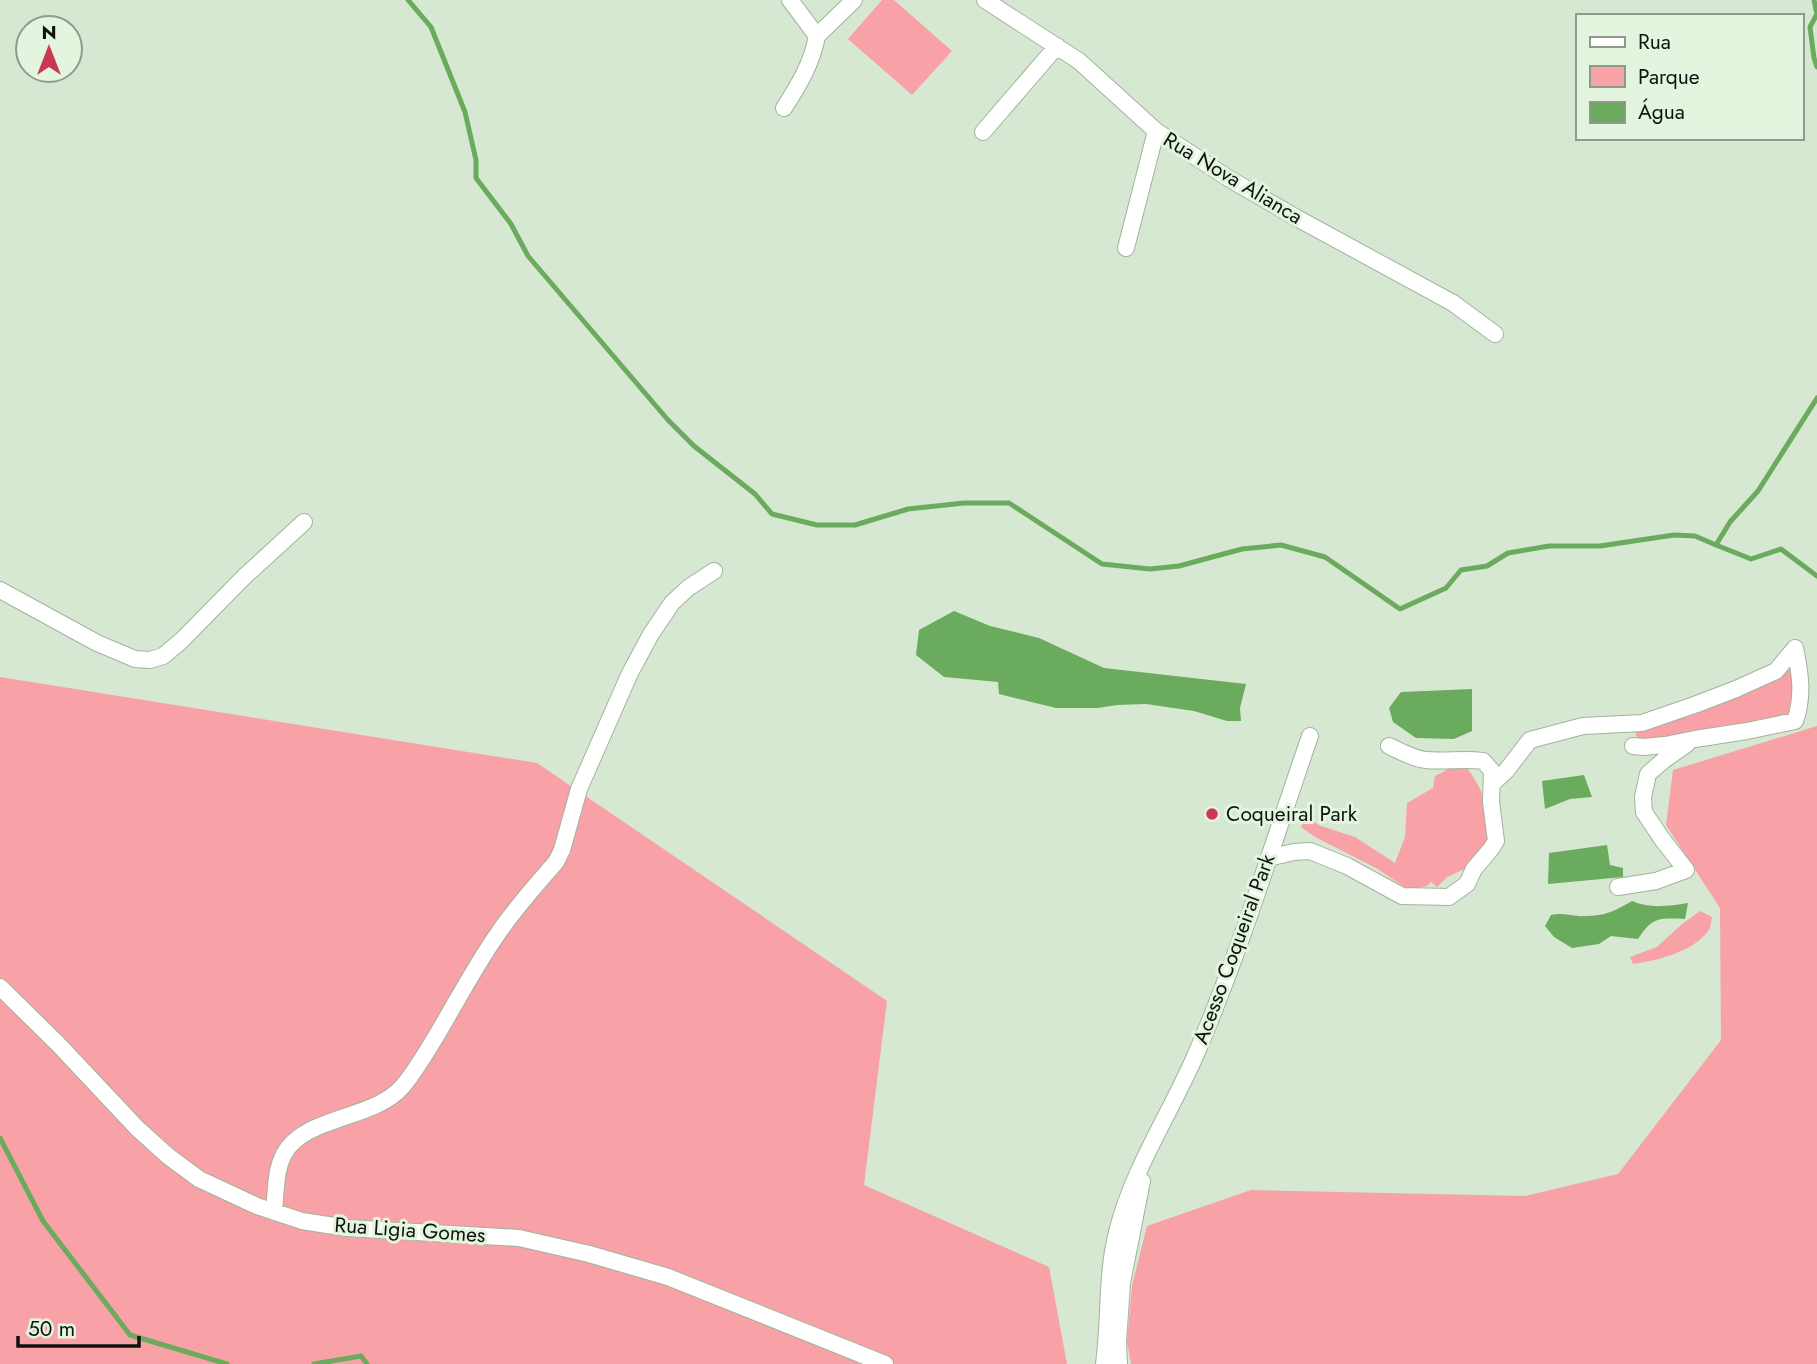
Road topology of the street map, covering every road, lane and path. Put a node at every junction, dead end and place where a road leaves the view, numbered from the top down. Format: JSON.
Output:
{"nodes":[{"id":1,"x":790,"y":0,"type":"edge"},
{"id":2,"x":854,"y":0,"type":"edge"},
{"id":3,"x":985,"y":0,"type":"edge"},
{"id":4,"x":817,"y":36,"type":"junction"},
{"id":5,"x":1057,"y":46,"type":"junction"},
{"id":6,"x":784,"y":108,"type":"dead end"},
{"id":7,"x":1156,"y":131,"type":"junction"},
{"id":8,"x":984,"y":132,"type":"dead end"},
{"id":9,"x":1126,"y":248,"type":"dead end"},
{"id":10,"x":1495,"y":334,"type":"dead end"},
{"id":11,"x":304,"y":522,"type":"dead end"},
{"id":12,"x":714,"y":571,"type":"dead end"},
{"id":13,"x":0,"y":590,"type":"edge"},
{"id":14,"x":1310,"y":736,"type":"dead end"},
{"id":15,"x":1695,"y":738,"type":"junction"},
{"id":16,"x":1389,"y":746,"type":"dead end"},
{"id":17,"x":1633,"y":746,"type":"dead end"},
{"id":18,"x":1492,"y":784,"type":"junction"},
{"id":19,"x":1268,"y":858,"type":"junction"},
{"id":20,"x":1618,"y":887,"type":"dead end"},
{"id":21,"x":0,"y":987,"type":"edge"},
{"id":22,"x":1146,"y":1157,"type":"junction"},
{"id":23,"x":274,"y":1212,"type":"junction"},
{"id":24,"x":885,"y":1364,"type":"edge"},
{"id":25,"x":1104,"y":1364,"type":"edge"},
{"id":26,"x":1119,"y":1364,"type":"edge"}],
"edges":[{"from":1,"to":4,"type":"street"},
{"from":2,"to":4,"type":"street"},
{"from":3,"to":5,"type":"street","name":"Rua Nova Alianca"},
{"from":4,"to":6,"type":"street"},
{"from":5,"to":7,"type":"street","name":"Rua Nova Alianca"},
{"from":5,"to":8,"type":"street"},
{"from":7,"to":9,"type":"street"},
{"from":7,"to":10,"type":"street","name":"Rua Nova Alianca"},
{"from":11,"to":13,"type":"street"},
{"from":12,"to":23,"type":"street"},
{"from":14,"to":19,"type":"street","name":"Acesso Coqueiral Park"},
{"from":15,"to":17,"type":"street"},
{"from":15,"to":18,"type":"street"},
{"from":15,"to":20,"type":"street"},
{"from":16,"to":18,"type":"street"},
{"from":18,"to":19,"type":"street"},
{"from":19,"to":22,"type":"street","name":"Acesso Coqueiral Park"},
{"from":21,"to":23,"type":"street","name":"Rua Ligia Gomes"},
{"from":22,"to":25,"type":"street","name":"Acesso Coqueiral Park"},
{"from":22,"to":26,"type":"street","name":"Acesso Coqueiral Park"},
{"from":23,"to":24,"type":"street","name":"Rua Ligia Gomes"}]}
